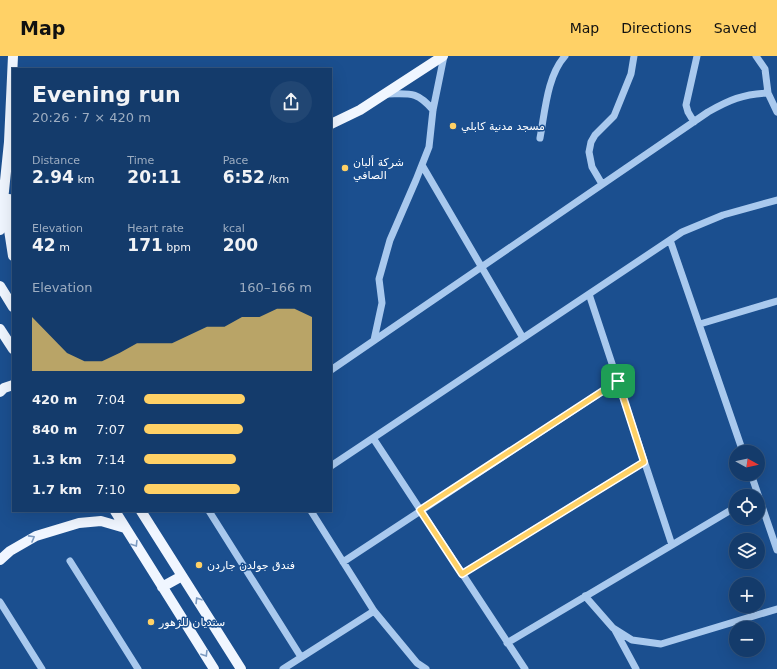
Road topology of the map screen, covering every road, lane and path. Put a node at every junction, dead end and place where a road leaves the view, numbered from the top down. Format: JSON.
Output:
{"nodes":[{"id":1,"x":13,"y":56,"type":"edge"},
{"id":2,"x":444,"y":56,"type":"edge"},
{"id":3,"x":634,"y":56,"type":"edge"},
{"id":4,"x":697,"y":56,"type":"edge"},
{"id":5,"x":756,"y":56,"type":"edge"},
{"id":6,"x":562,"y":58,"type":"edge"},
{"id":7,"x":13,"y":68,"type":"edge"},
{"id":8,"x":768,"y":93,"type":"junction"},
{"id":9,"x":384,"y":94,"type":"junction"},
{"id":10,"x":12,"y":99,"type":"edge"},
{"id":11,"x":433,"y":110,"type":"junction"},
{"id":12,"x":777,"y":112,"type":"edge"},
{"id":13,"x":694,"y":122,"type":"junction"},
{"id":14,"x":332,"y":124,"type":"edge"},
{"id":15,"x":540,"y":138,"type":"dead end"},
{"id":16,"x":11,"y":142,"type":"edge"},
{"id":17,"x":4,"y":156,"type":"edge"},
{"id":18,"x":422,"y":165,"type":"junction"},
{"id":19,"x":602,"y":184,"type":"junction"},
{"id":20,"x":777,"y":200,"type":"edge"},
{"id":21,"x":0,"y":230,"type":"edge"},
{"id":22,"x":670,"y":240,"type":"junction"},
{"id":23,"x":12,"y":250,"type":"edge"},
{"id":24,"x":482,"y":267,"type":"junction"},
{"id":25,"x":0,"y":286,"type":"edge"},
{"id":26,"x":589,"y":294,"type":"junction"},
{"id":27,"x":777,"y":301,"type":"edge"},
{"id":28,"x":12,"y":305,"type":"edge"},
{"id":29,"x":700,"y":324,"type":"junction"},
{"id":30,"x":0,"y":328,"type":"edge"},
{"id":31,"x":523,"y":338,"type":"junction"},
{"id":32,"x":374,"y":340,"type":"junction"},
{"id":33,"x":12,"y":347,"type":"edge"},
{"id":34,"x":332,"y":369,"type":"edge"},
{"id":35,"x":618,"y":381,"type":"junction"},
{"id":36,"x":12,"y":385,"type":"edge"},
{"id":37,"x":0,"y":392,"type":"edge"},
{"id":38,"x":373,"y":438,"type":"junction"},
{"id":39,"x":741,"y":445,"type":"edge"},
{"id":40,"x":644,"y":462,"type":"junction"},
{"id":41,"x":332,"y":465,"type":"edge"},
{"id":42,"x":420,"y":510,"type":"junction"},
{"id":43,"x":729,"y":511,"type":"edge"},
{"id":44,"x":116,"y":512,"type":"edge"},
{"id":45,"x":143,"y":512,"type":"edge"},
{"id":46,"x":210,"y":512,"type":"edge"},
{"id":47,"x":312,"y":512,"type":"edge"},
{"id":48,"x":765,"y":513,"type":"edge"},
{"id":49,"x":125,"y":528,"type":"junction"},
{"id":50,"x":774,"y":531,"type":"edge"},
{"id":51,"x":672,"y":545,"type":"junction"},
{"id":52,"x":777,"y":550,"type":"edge"},
{"id":53,"x":0,"y":560,"type":"edge"},
{"id":54,"x":70,"y":561,"type":"dead end"},
{"id":55,"x":343,"y":562,"type":"junction"},
{"id":56,"x":462,"y":574,"type":"junction"},
{"id":57,"x":182,"y":576,"type":"junction"},
{"id":58,"x":162,"y":587,"type":"junction"},
{"id":59,"x":585,"y":596,"type":"junction"},
{"id":60,"x":0,"y":602,"type":"edge"},
{"id":61,"x":777,"y":609,"type":"edge"},
{"id":62,"x":374,"y":611,"type":"junction"},
{"id":63,"x":614,"y":628,"type":"junction"},
{"id":64,"x":507,"y":643,"type":"junction"},
{"id":65,"x":301,"y":657,"type":"junction"},
{"id":66,"x":42,"y":669,"type":"edge"},
{"id":67,"x":138,"y":669,"type":"edge"},
{"id":68,"x":214,"y":669,"type":"edge"},
{"id":69,"x":241,"y":669,"type":"edge"},
{"id":70,"x":283,"y":669,"type":"edge"},
{"id":71,"x":426,"y":669,"type":"edge"},
{"id":72,"x":525,"y":669,"type":"edge"},
{"id":73,"x":636,"y":669,"type":"edge"}],
"edges":[{"from":1,"to":7,"type":"main road"},
{"from":2,"to":9,"type":"main road"},
{"from":2,"to":11,"type":"street"},
{"from":3,"to":19,"type":"street"},
{"from":4,"to":13,"type":"street"},
{"from":5,"to":8,"type":"street"},
{"from":6,"to":15,"type":"street"},
{"from":8,"to":12,"type":"street"},
{"from":8,"to":13,"type":"street"},
{"from":9,"to":11,"type":"street"},
{"from":9,"to":14,"type":"main road"},
{"from":10,"to":16,"type":"main road"},
{"from":11,"to":18,"type":"street"},
{"from":13,"to":19,"type":"street"},
{"from":16,"to":17,"type":"main road"},
{"from":17,"to":21,"type":"main road"},
{"from":17,"to":23,"type":"main road"},
{"from":18,"to":24,"type":"street"},
{"from":18,"to":32,"type":"street"},
{"from":19,"to":24,"type":"street"},
{"from":20,"to":22,"type":"street"},
{"from":22,"to":26,"type":"street"},
{"from":22,"to":29,"type":"street"},
{"from":24,"to":31,"type":"street"},
{"from":24,"to":32,"type":"street"},
{"from":25,"to":28,"type":"main road"},
{"from":26,"to":31,"type":"street"},
{"from":26,"to":35,"type":"street"},
{"from":27,"to":29,"type":"street"},
{"from":29,"to":39,"type":"street"},
{"from":30,"to":33,"type":"main road"},
{"from":31,"to":38,"type":"street"},
{"from":32,"to":34,"type":"street"},
{"from":35,"to":40,"type":"street"},
{"from":35,"to":42,"type":"street"},
{"from":36,"to":37,"type":"main road"},
{"from":38,"to":41,"type":"street"},
{"from":38,"to":42,"type":"street"},
{"from":40,"to":51,"type":"street"},
{"from":40,"to":56,"type":"street"},
{"from":42,"to":55,"type":"street"},
{"from":42,"to":56,"type":"street"},
{"from":43,"to":51,"type":"street"},
{"from":44,"to":49,"type":"main road"},
{"from":45,"to":57,"type":"main road"},
{"from":46,"to":65,"type":"street"},
{"from":47,"to":55,"type":"street"},
{"from":48,"to":50,"type":"street"},
{"from":53,"to":49,"type":"main road","one_way":true},
{"from":49,"to":58,"type":"main road","one_way":true},
{"from":50,"to":52,"type":"street"},
{"from":51,"to":59,"type":"street"},
{"from":54,"to":67,"type":"street"},
{"from":55,"to":62,"type":"street"},
{"from":56,"to":64,"type":"street"},
{"from":57,"to":58,"type":"main road"},
{"from":69,"to":57,"type":"main road","one_way":true},
{"from":58,"to":68,"type":"main road","one_way":true},
{"from":59,"to":63,"type":"street"},
{"from":59,"to":64,"type":"street"},
{"from":60,"to":66,"type":"street"},
{"from":61,"to":63,"type":"street"},
{"from":62,"to":65,"type":"street"},
{"from":62,"to":71,"type":"street"},
{"from":63,"to":73,"type":"street"},
{"from":64,"to":72,"type":"street"},
{"from":65,"to":70,"type":"street"}]}
